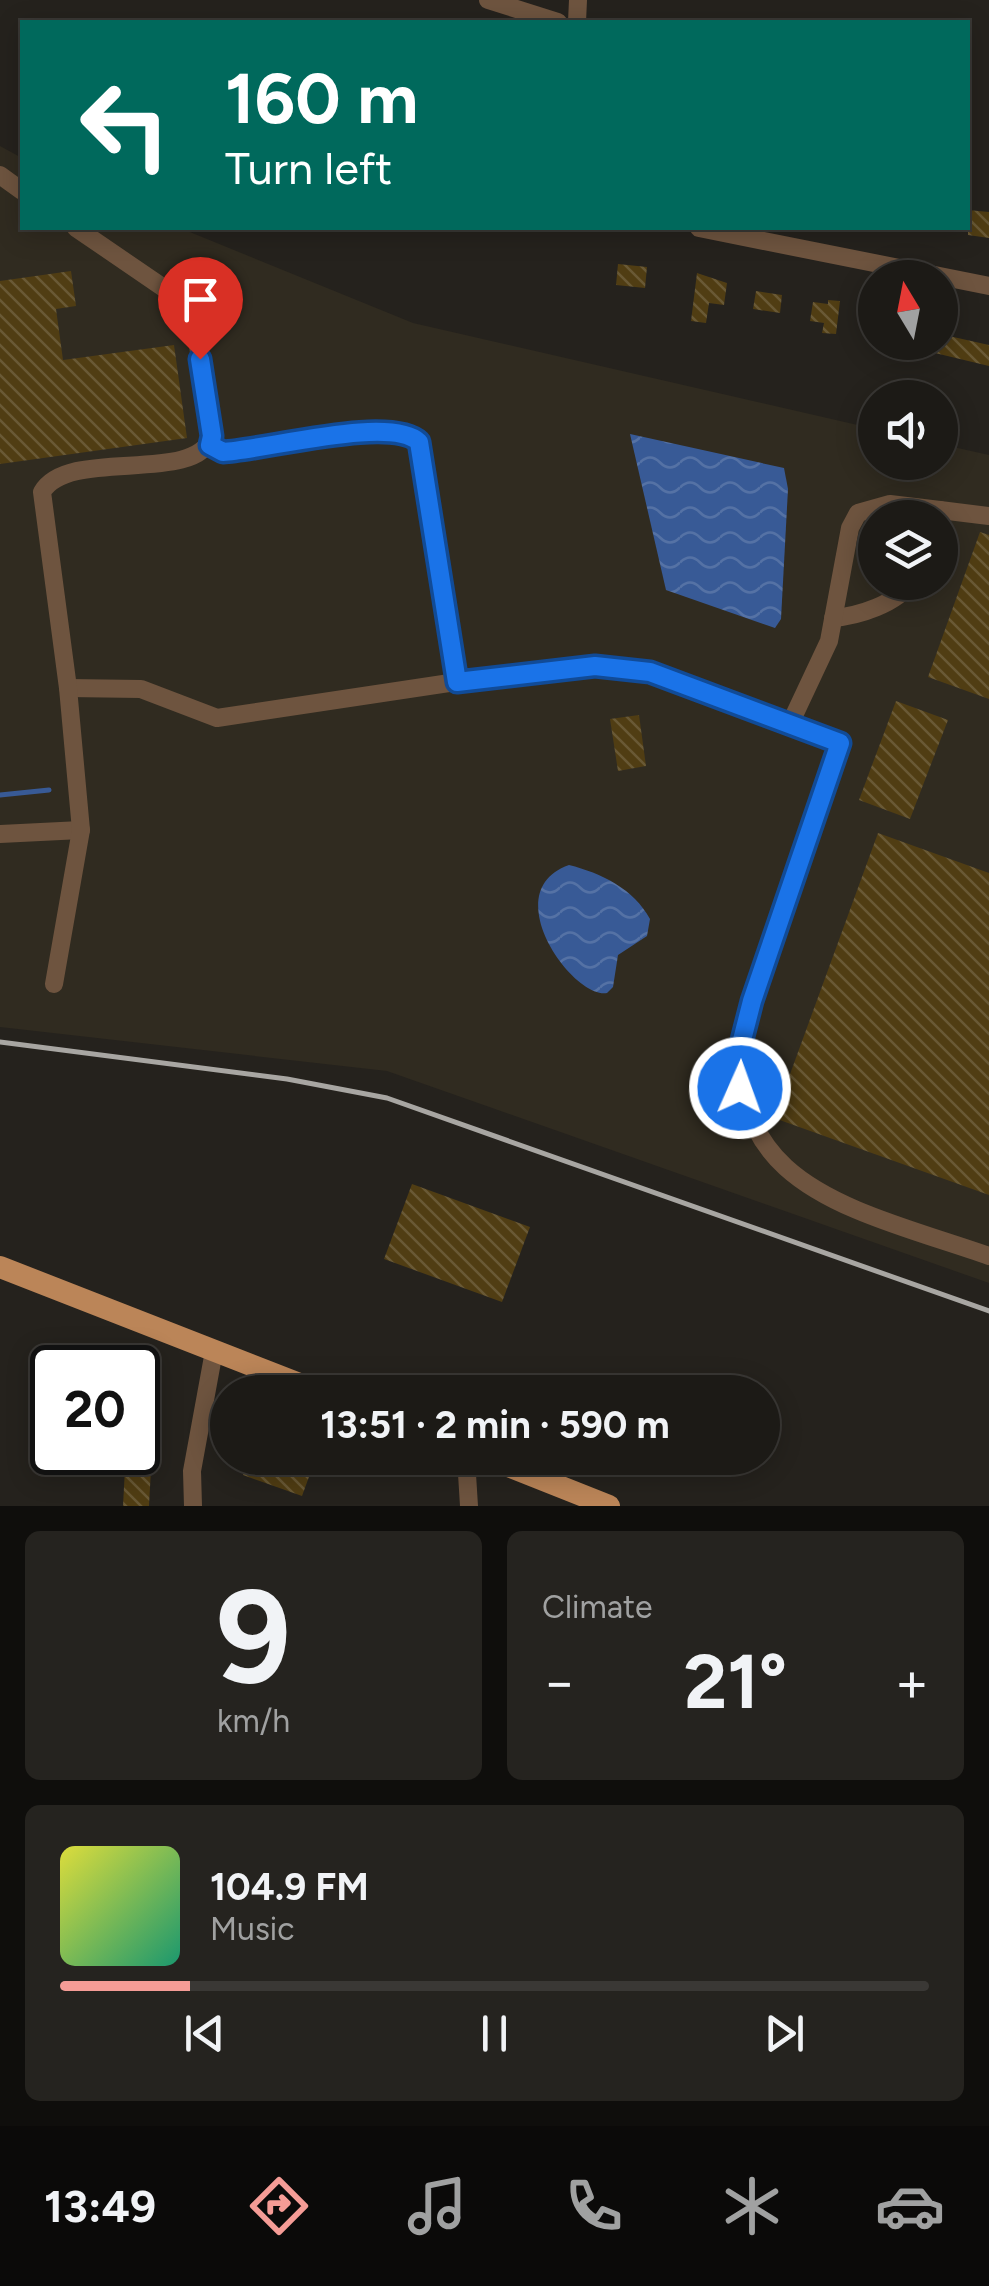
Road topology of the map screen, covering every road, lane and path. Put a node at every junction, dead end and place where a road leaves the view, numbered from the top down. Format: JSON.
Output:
{"nodes":[{"id":1,"x":488,"y":0,"type":"edge"},
{"id":2,"x":552,"y":20,"type":"edge"},
{"id":3,"x":79,"y":230,"type":"edge"},
{"id":4,"x":709,"y":230,"type":"edge"},
{"id":5,"x":989,"y":286,"type":"edge"},
{"id":6,"x":210,"y":445,"type":"junction"},
{"id":7,"x":858,"y":513,"type":"edge"},
{"id":8,"x":958,"y":515,"type":"edge"},
{"id":9,"x":989,"y":516,"type":"edge"},
{"id":10,"x":888,"y":600,"type":"edge"},
{"id":11,"x":833,"y":618,"type":"junction"},
{"id":12,"x":457,"y":682,"type":"junction"},
{"id":13,"x":68,"y":688,"type":"junction"},
{"id":14,"x":790,"y":724,"type":"junction"},
{"id":15,"x":81,"y":830,"type":"junction"},
{"id":16,"x":0,"y":834,"type":"edge"},
{"id":17,"x":54,"y":984,"type":"dead end"},
{"id":18,"x":989,"y":1256,"type":"edge"},
{"id":19,"x":0,"y":1267,"type":"edge"},
{"id":20,"x":214,"y":1352,"type":"junction"},
{"id":21,"x":275,"y":1375,"type":"edge"},
{"id":22,"x":467,"y":1475,"type":"edge"},
{"id":23,"x":531,"y":1475,"type":"edge"},
{"id":24,"x":193,"y":1506,"type":"edge"},
{"id":25,"x":469,"y":1506,"type":"edge"},
{"id":26,"x":609,"y":1506,"type":"edge"}],
"edges":[{"from":1,"to":2,"type":"street"},
{"from":3,"to":6,"type":"street"},
{"from":4,"to":5,"type":"street"},
{"from":6,"to":12,"type":"street"},
{"from":6,"to":13,"type":"street"},
{"from":7,"to":11,"type":"street"},
{"from":8,"to":9,"type":"street"},
{"from":10,"to":11,"type":"street"},
{"from":11,"to":14,"type":"street"},
{"from":12,"to":13,"type":"street"},
{"from":12,"to":14,"type":"street"},
{"from":13,"to":15,"type":"street"},
{"from":14,"to":18,"type":"street"},
{"from":15,"to":16,"type":"street"},
{"from":15,"to":17,"type":"street"},
{"from":19,"to":20,"type":"main road"},
{"from":20,"to":21,"type":"main road"},
{"from":20,"to":24,"type":"street"},
{"from":22,"to":25,"type":"street"},
{"from":23,"to":26,"type":"main road"}]}
